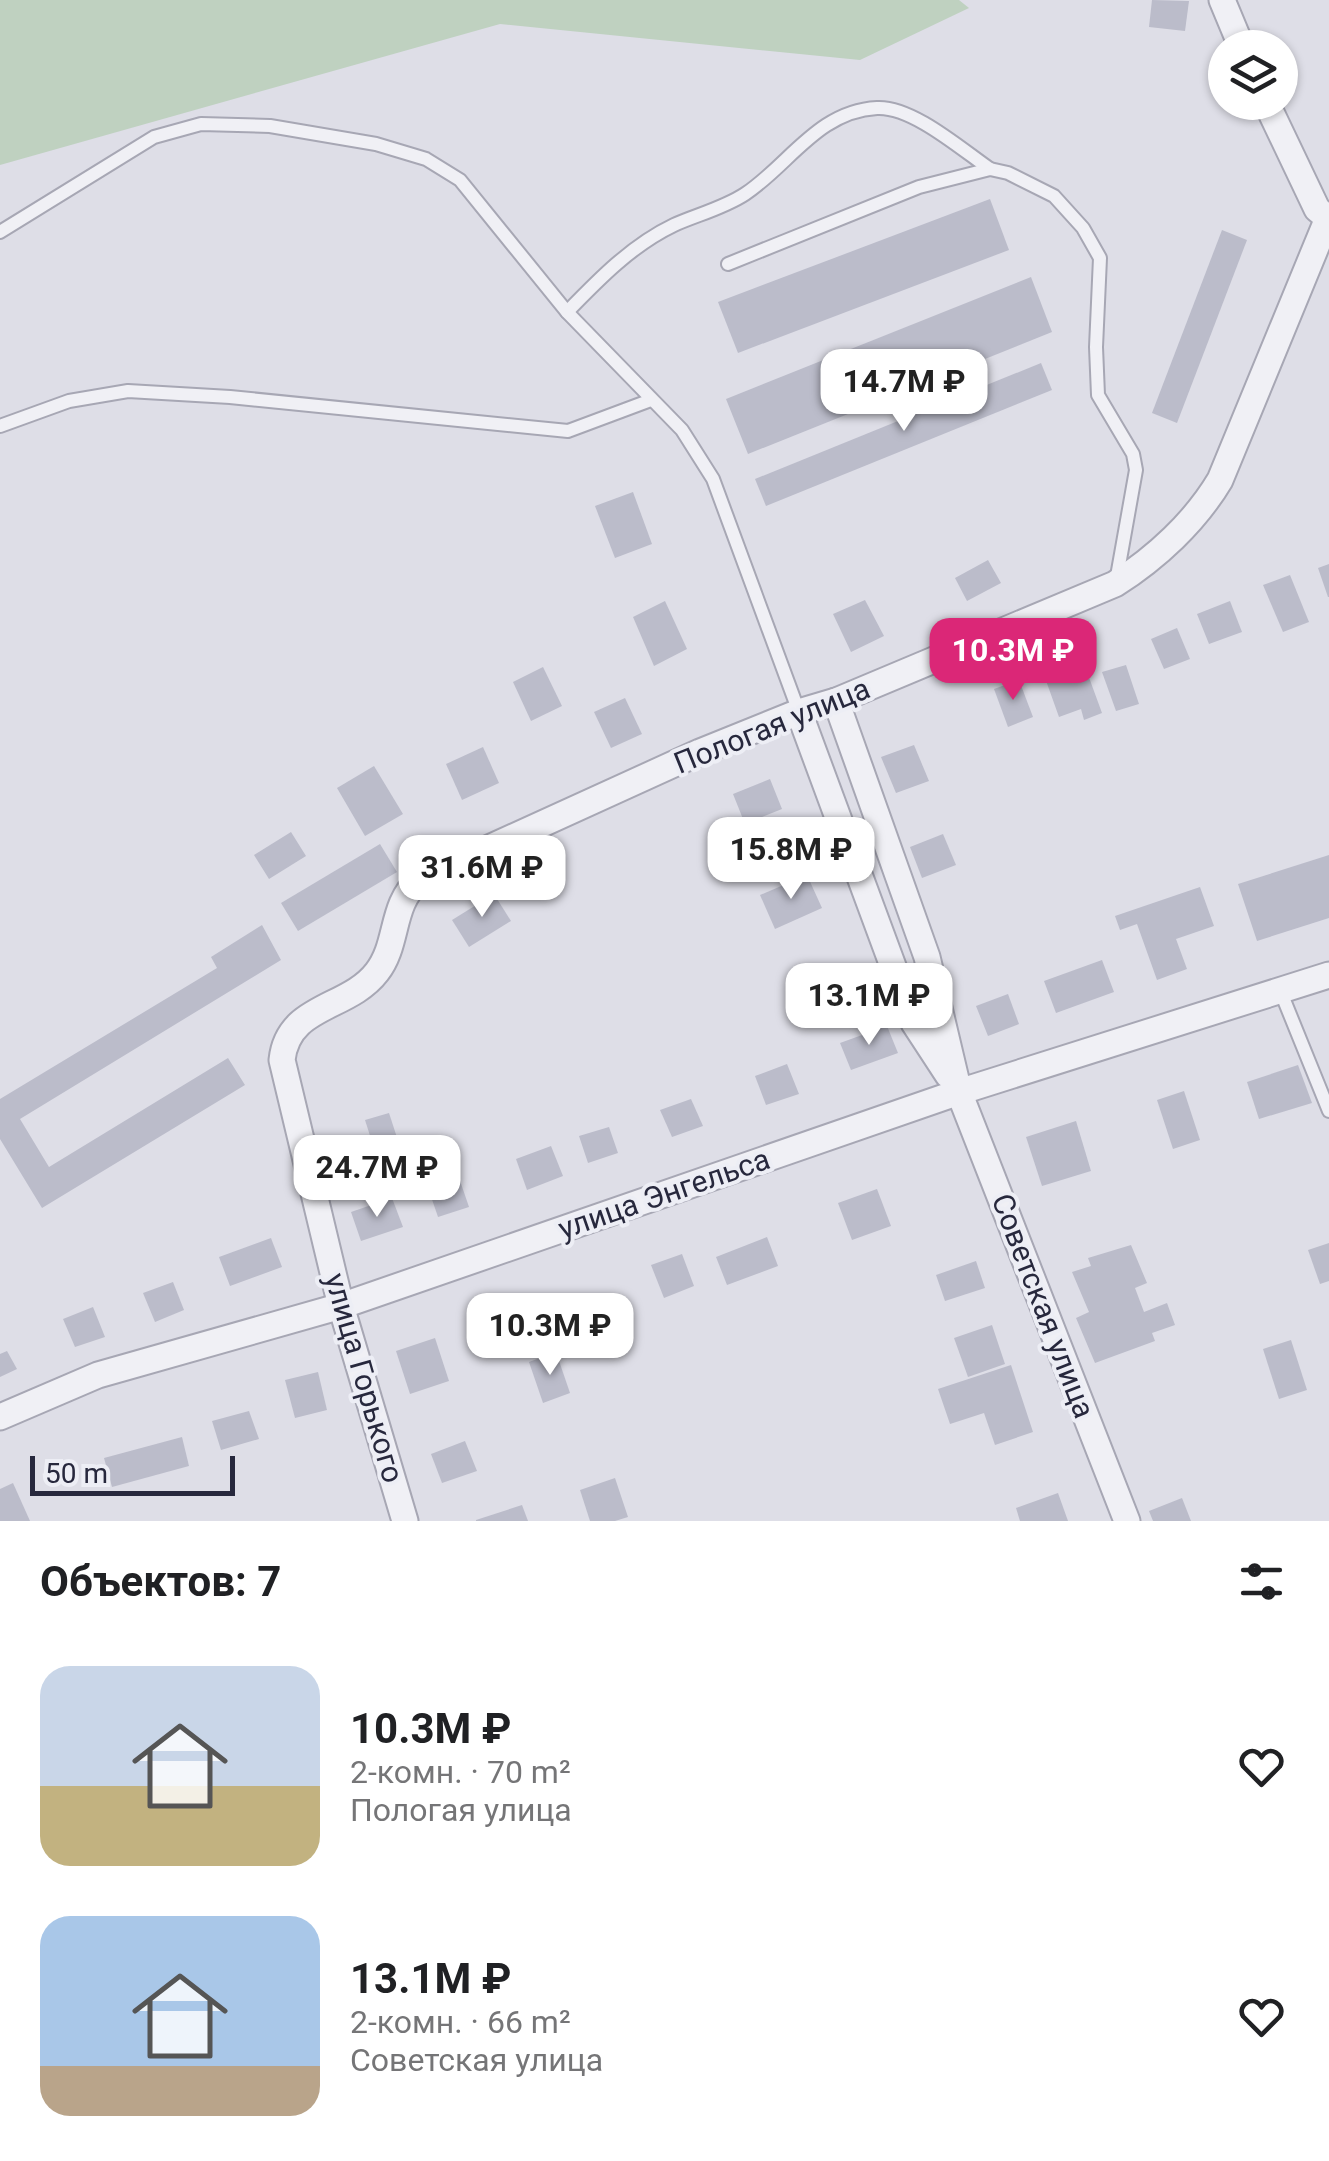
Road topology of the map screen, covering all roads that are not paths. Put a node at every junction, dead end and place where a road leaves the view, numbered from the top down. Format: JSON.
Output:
{"nodes":[{"id":1,"x":1222,"y":0,"type":"edge"},
{"id":2,"x":1234,"y":30,"type":"edge"},
{"id":3,"x":1275,"y":120,"type":"edge"},
{"id":4,"x":990,"y":169,"type":"junction"},
{"id":5,"x":1329,"y":218,"type":"edge"},
{"id":6,"x":0,"y":232,"type":"edge"},
{"id":7,"x":728,"y":264,"type":"dead end"},
{"id":8,"x":567,"y":312,"type":"junction"},
{"id":9,"x":651,"y":400,"type":"junction"},
{"id":10,"x":0,"y":426,"type":"edge"},
{"id":11,"x":1115,"y":584,"type":"junction"},
{"id":12,"x":836,"y":702,"type":"junction"},
{"id":13,"x":798,"y":712,"type":"junction"},
{"id":14,"x":1329,"y":975,"type":"edge"},
{"id":15,"x":1280,"y":990,"type":"junction"},
{"id":16,"x":282,"y":1060,"type":"joint"},
{"id":17,"x":959,"y":1092,"type":"junction"},
{"id":18,"x":1329,"y":1111,"type":"edge"},
{"id":19,"x":341,"y":1306,"type":"junction"},
{"id":20,"x":0,"y":1417,"type":"edge"},
{"id":21,"x":406,"y":1521,"type":"edge"},
{"id":22,"x":1128,"y":1521,"type":"edge"}],
"edges":[{"from":1,"to":2,"type":"street"},
{"from":3,"to":5,"type":"street"},
{"from":4,"to":7,"type":"lane"},
{"from":4,"to":8,"type":"lane"},
{"from":4,"to":11,"type":"lane"},
{"from":5,"to":11,"type":"street","name":"Пологая улица"},
{"from":6,"to":8,"type":"lane"},
{"from":8,"to":9,"type":"lane"},
{"from":9,"to":10,"type":"lane"},
{"from":9,"to":13,"type":"lane"},
{"from":11,"to":12,"type":"street","name":"Пологая улица"},
{"from":12,"to":13,"type":"street","name":"Пологая улица"},
{"from":12,"to":17,"type":"street","name":"Советская улица"},
{"from":13,"to":16,"type":"street","name":"Пологая улица"},
{"from":13,"to":17,"type":"street","name":"Советская улица"},
{"from":14,"to":15,"type":"street","name":"улица Энгельса"},
{"from":15,"to":17,"type":"street","name":"улица Энгельса"},
{"from":15,"to":18,"type":"lane"},
{"from":16,"to":19,"type":"street","name":"улица Горького"},
{"from":17,"to":19,"type":"street","name":"улица Энгельса"},
{"from":17,"to":22,"type":"street","name":"Советская улица"},
{"from":19,"to":20,"type":"street","name":"улица Энгельса"},
{"from":19,"to":21,"type":"street","name":"улица Горького"}]}
